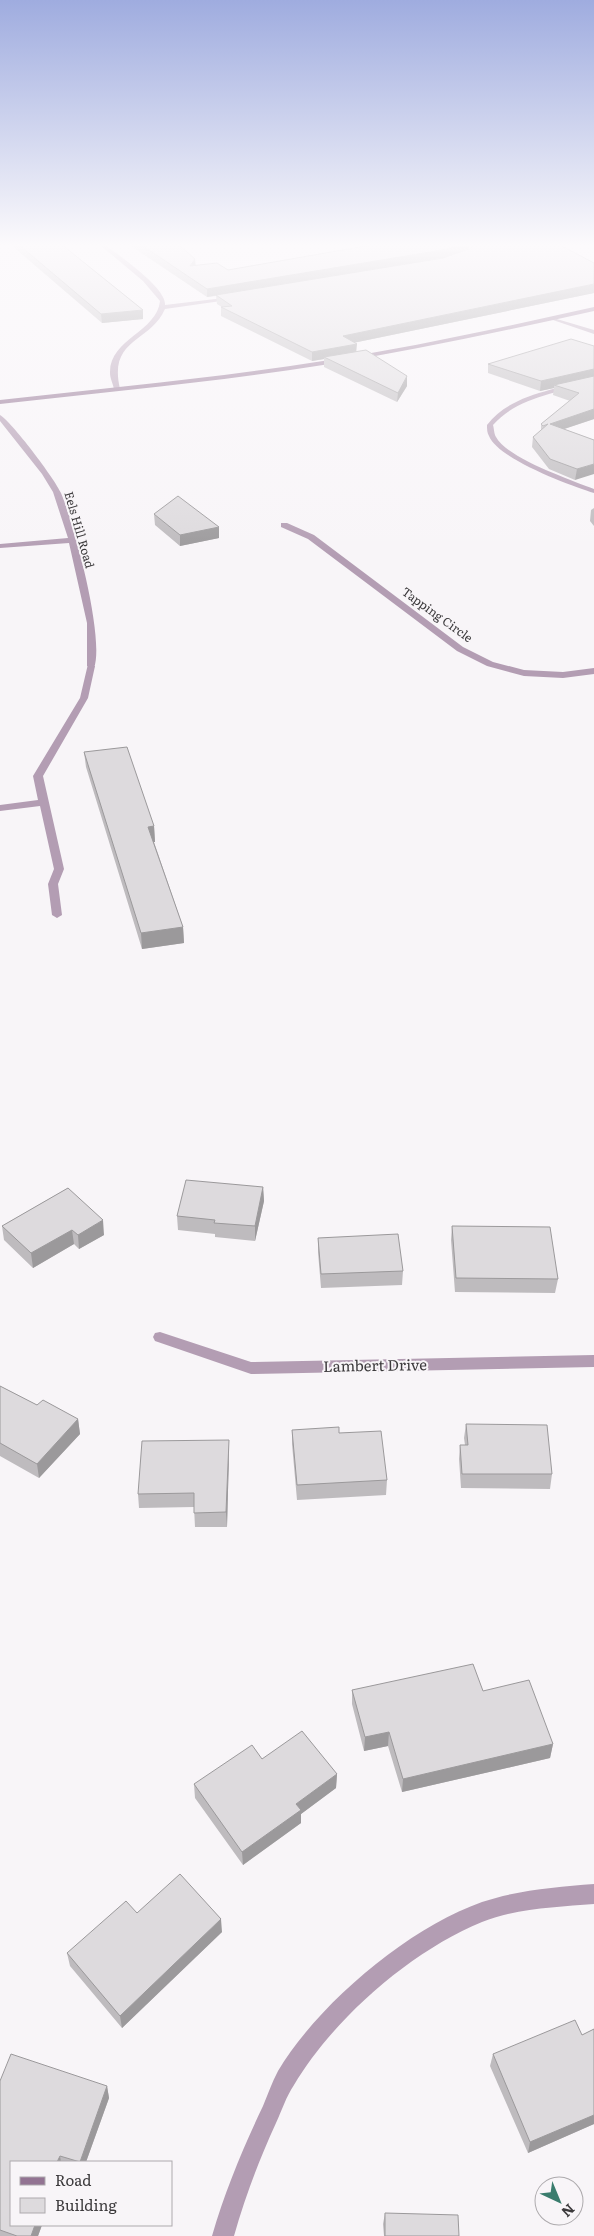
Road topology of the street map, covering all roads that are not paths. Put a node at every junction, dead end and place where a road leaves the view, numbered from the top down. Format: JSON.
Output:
{"nodes":[{"id":1,"x":126,"y":348,"type":"edge"},
{"id":2,"x":407,"y":348,"type":"edge"},
{"id":3,"x":594,"y":381,"type":"edge"},
{"id":4,"x":117,"y":389,"type":"junction"},
{"id":5,"x":0,"y":402,"type":"edge"},
{"id":6,"x":0,"y":417,"type":"edge"},
{"id":7,"x":594,"y":491,"type":"edge"},
{"id":8,"x":284,"y":525,"type":"dead end"},
{"id":9,"x":72,"y":540,"type":"junction"},
{"id":10,"x":0,"y":546,"type":"edge"},
{"id":11,"x":594,"y":671,"type":"edge"},
{"id":12,"x":44,"y":802,"type":"junction"},
{"id":13,"x":0,"y":808,"type":"edge"},
{"id":14,"x":57,"y":915,"type":"dead end"},
{"id":15,"x":160,"y":1337,"type":"dead end"},
{"id":16,"x":594,"y":1361,"type":"edge"},
{"id":17,"x":594,"y":1894,"type":"edge"},
{"id":18,"x":223,"y":2236,"type":"edge"}],
"edges":[{"from":1,"to":4,"type":"street"},
{"from":2,"to":4,"type":"main road"},
{"from":3,"to":7,"type":"street"},
{"from":4,"to":5,"type":"main road"},
{"from":6,"to":9,"type":"street","name":"Eels Hill Road"},
{"from":8,"to":11,"type":"street","name":"Tapping Circle"},
{"from":9,"to":10,"type":"street"},
{"from":9,"to":12,"type":"street","name":"Eels Hill Road"},
{"from":12,"to":13,"type":"street"},
{"from":12,"to":14,"type":"street","name":"Eels Hill Road"},
{"from":15,"to":16,"type":"street","name":"Lambert Drive"},
{"from":17,"to":18,"type":"street"}]}
